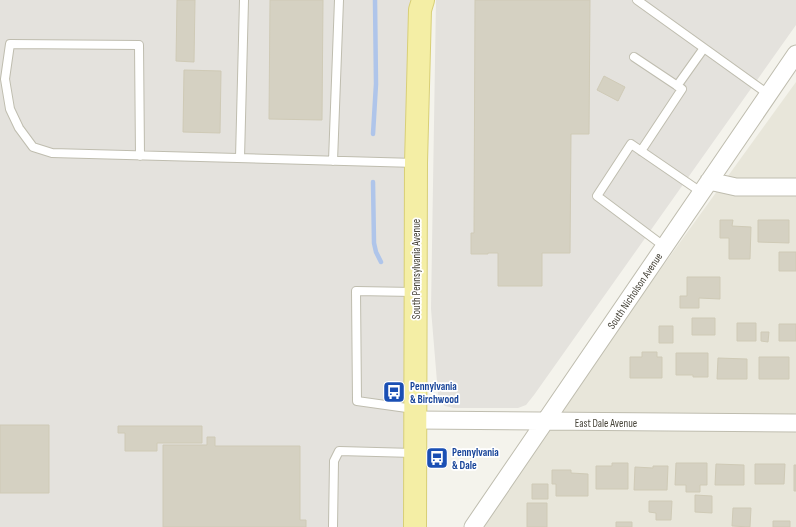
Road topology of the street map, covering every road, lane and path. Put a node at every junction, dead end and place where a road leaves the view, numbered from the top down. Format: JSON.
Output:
{"nodes":[{"id":1,"x":244,"y":0,"type":"edge"},
{"id":2,"x":339,"y":0,"type":"edge"},
{"id":3,"x":637,"y":0,"type":"edge"},
{"id":4,"x":419,"y":3,"type":"edge"},
{"id":5,"x":704,"y":48,"type":"junction"},
{"id":6,"x":796,"y":54,"type":"edge"},
{"id":7,"x":634,"y":57,"type":"dead end"},
{"id":8,"x":677,"y":86,"type":"junction"},
{"id":9,"x":768,"y":94,"type":"junction"},
{"id":10,"x":641,"y":151,"type":"junction"},
{"id":11,"x":140,"y":156,"type":"junction"},
{"id":12,"x":240,"y":158,"type":"junction"},
{"id":13,"x":333,"y":161,"type":"junction"},
{"id":14,"x":416,"y":163,"type":"junction"},
{"id":15,"x":705,"y":187,"type":"junction"},
{"id":16,"x":796,"y":187,"type":"edge"},
{"id":17,"x":665,"y":247,"type":"junction"},
{"id":18,"x":416,"y":292,"type":"junction"},
{"id":19,"x":415,"y":415,"type":"junction"},
{"id":20,"x":546,"y":422,"type":"junction"},
{"id":21,"x":796,"y":423,"type":"edge"},
{"id":22,"x":415,"y":452,"type":"junction"},
{"id":23,"x":333,"y":527,"type":"edge"},
{"id":24,"x":415,"y":527,"type":"edge"},
{"id":25,"x":473,"y":527,"type":"edge"}],
"edges":[{"from":1,"to":12,"type":"lane"},
{"from":2,"to":13,"type":"lane"},
{"from":3,"to":5,"type":"lane"},
{"from":4,"to":14,"type":"main road","name":"South Pennsylvania Avenue"},
{"from":5,"to":8,"type":"lane"},
{"from":5,"to":9,"type":"lane"},
{"from":6,"to":9,"type":"street","name":"South Nicholson Avenue"},
{"from":7,"to":8,"type":"lane"},
{"from":8,"to":10,"type":"lane"},
{"from":9,"to":15,"type":"street","name":"South Nicholson Avenue"},
{"from":10,"to":15,"type":"lane"},
{"from":10,"to":17,"type":"lane"},
{"from":11,"to":11,"type":"lane"},
{"from":11,"to":12,"type":"lane"},
{"from":12,"to":13,"type":"lane"},
{"from":13,"to":14,"type":"lane"},
{"from":14,"to":18,"type":"main road","name":"South Pennsylvania Avenue"},
{"from":15,"to":16,"type":"street"},
{"from":15,"to":17,"type":"street","name":"South Nicholson Avenue"},
{"from":17,"to":20,"type":"street","name":"South Nicholson Avenue"},
{"from":18,"to":19,"type":"main road","name":"South Pennsylvania Avenue"},
{"from":18,"to":19,"type":"lane"},
{"from":19,"to":20,"type":"street","name":"East Dale Avenue"},
{"from":19,"to":22,"type":"main road","name":"South Pennsylvania Avenue"},
{"from":20,"to":21,"type":"street","name":"East Dale Avenue"},
{"from":20,"to":25,"type":"street","name":"South Nicholson Avenue"},
{"from":22,"to":23,"type":"lane"},
{"from":22,"to":24,"type":"main road","name":"South Pennsylvania Avenue"}]}
